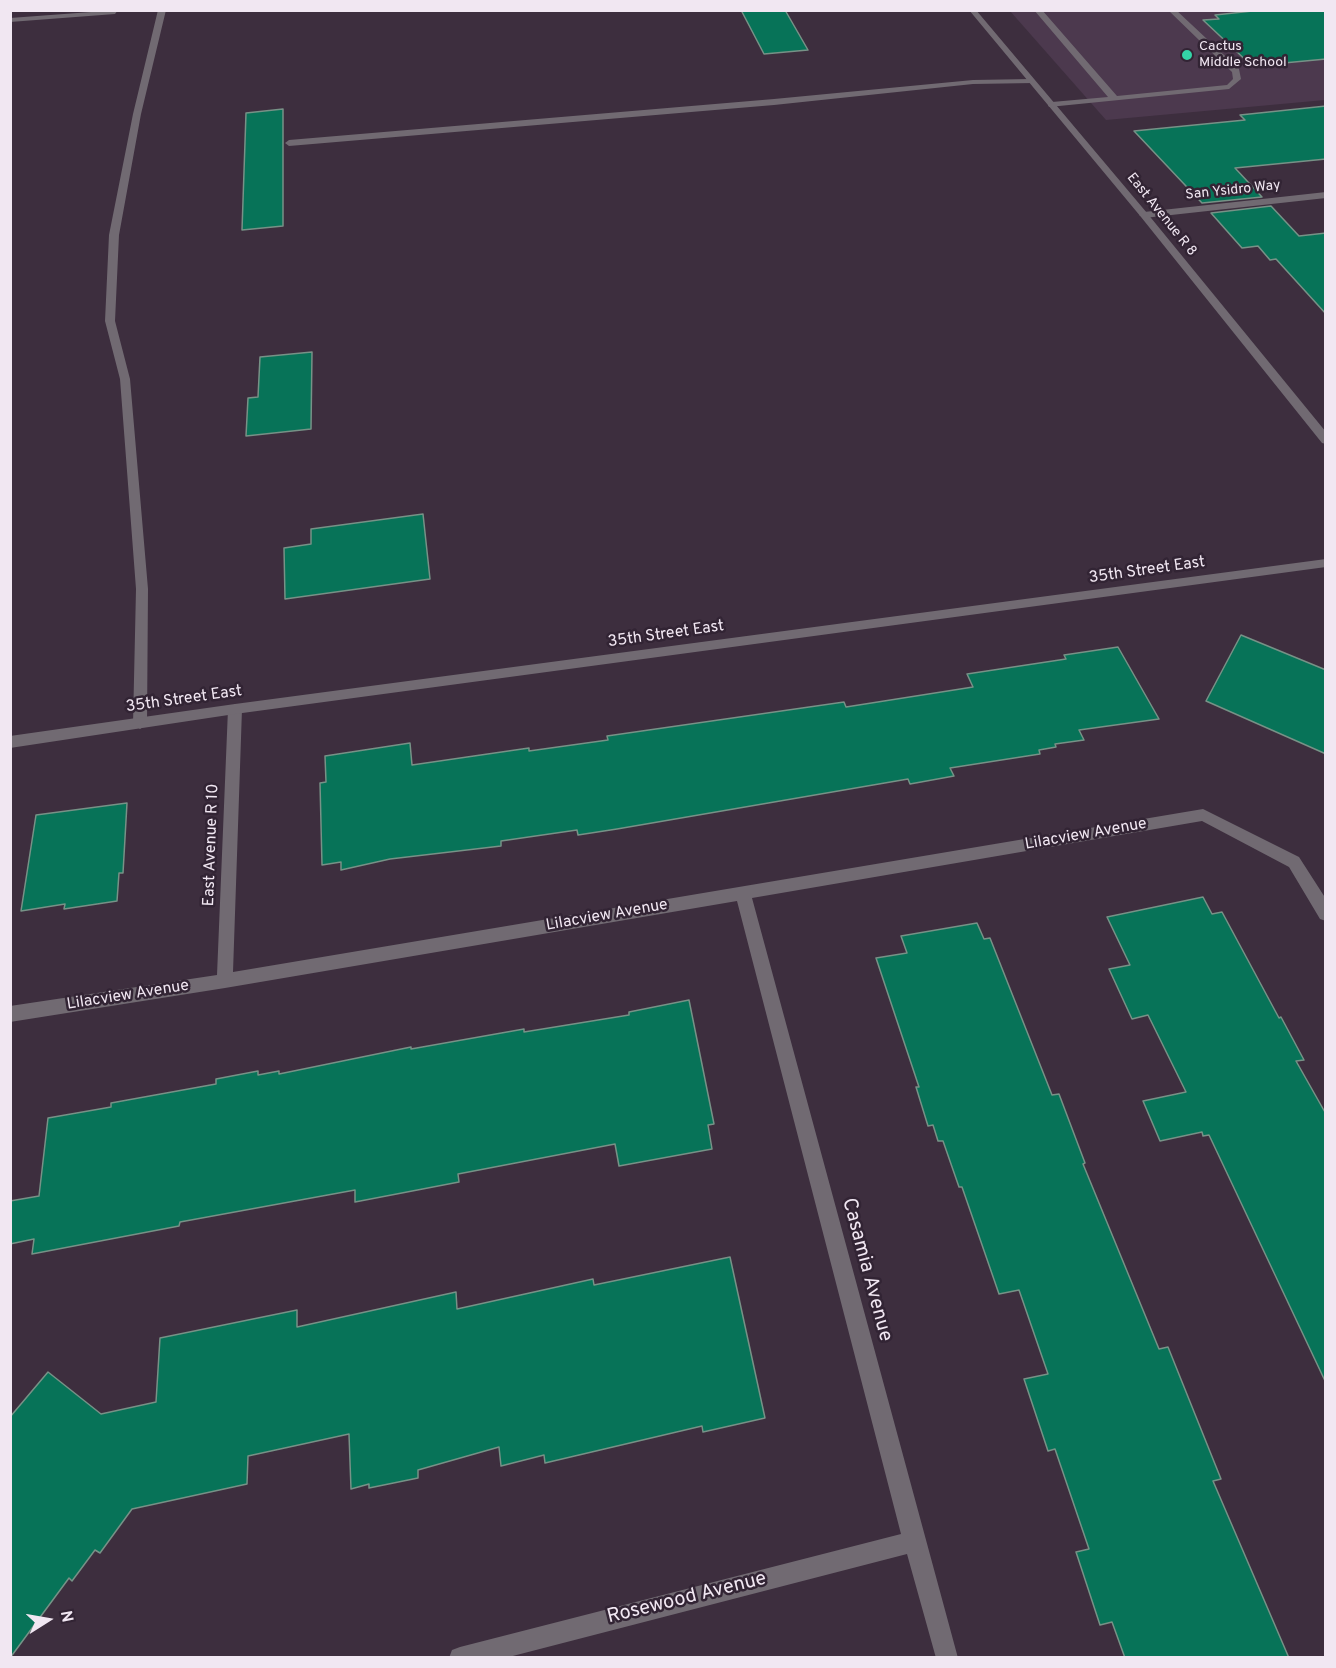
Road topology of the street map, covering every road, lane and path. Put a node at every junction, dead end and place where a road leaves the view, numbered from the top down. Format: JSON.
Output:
{"nodes":[{"id":1,"x":162,"y":10,"type":"edge"},
{"id":2,"x":972,"y":10,"type":"edge"},
{"id":3,"x":1037,"y":10,"type":"edge"},
{"id":4,"x":1171,"y":10,"type":"edge"},
{"id":5,"x":114,"y":12,"type":"edge"},
{"id":6,"x":10,"y":20,"type":"edge"},
{"id":7,"x":1031,"y":81,"type":"junction"},
{"id":8,"x":1115,"y":99,"type":"junction"},
{"id":9,"x":1052,"y":105,"type":"junction"},
{"id":10,"x":289,"y":143,"type":"dead end"},
{"id":11,"x":1326,"y":195,"type":"edge"},
{"id":12,"x":1144,"y":215,"type":"junction"},
{"id":13,"x":1326,"y":440,"type":"edge"},
{"id":14,"x":1326,"y":563,"type":"edge"},
{"id":15,"x":235,"y":709,"type":"junction"},
{"id":16,"x":140,"y":724,"type":"junction"},
{"id":17,"x":10,"y":742,"type":"edge"},
{"id":18,"x":743,"y":893,"type":"junction"},
{"id":19,"x":1326,"y":914,"type":"edge"},
{"id":20,"x":225,"y":981,"type":"junction"},
{"id":21,"x":10,"y":1014,"type":"edge"},
{"id":22,"x":914,"y":1541,"type":"junction"},
{"id":23,"x":460,"y":1658,"type":"edge"},
{"id":24,"x":947,"y":1658,"type":"edge"}],
"edges":[{"from":1,"to":16,"type":"street"},
{"from":2,"to":7,"type":"street","name":"East Avenue R 8"},
{"from":3,"to":8,"type":"street"},
{"from":4,"to":8,"type":"street"},
{"from":5,"to":6,"type":"street"},
{"from":7,"to":9,"type":"street","name":"East Avenue R 8"},
{"from":7,"to":10,"type":"street"},
{"from":8,"to":9,"type":"street"},
{"from":9,"to":12,"type":"street","name":"East Avenue R 8"},
{"from":11,"to":12,"type":"street","name":"San Ysidro Way"},
{"from":12,"to":13,"type":"street","name":"East Avenue R 8"},
{"from":14,"to":15,"type":"street","name":"35th Street East"},
{"from":15,"to":16,"type":"street","name":"35th Street East"},
{"from":15,"to":20,"type":"street","name":"East Avenue R 10"},
{"from":16,"to":17,"type":"street","name":"35th Street East"},
{"from":18,"to":19,"type":"street","name":"Lilacview Avenue"},
{"from":18,"to":20,"type":"street","name":"Lilacview Avenue"},
{"from":18,"to":22,"type":"street","name":"Casamia Avenue"},
{"from":20,"to":21,"type":"street","name":"Lilacview Avenue"},
{"from":22,"to":23,"type":"street","name":"Rosewood Avenue"},
{"from":22,"to":24,"type":"street","name":"Casamia Avenue"}]}
